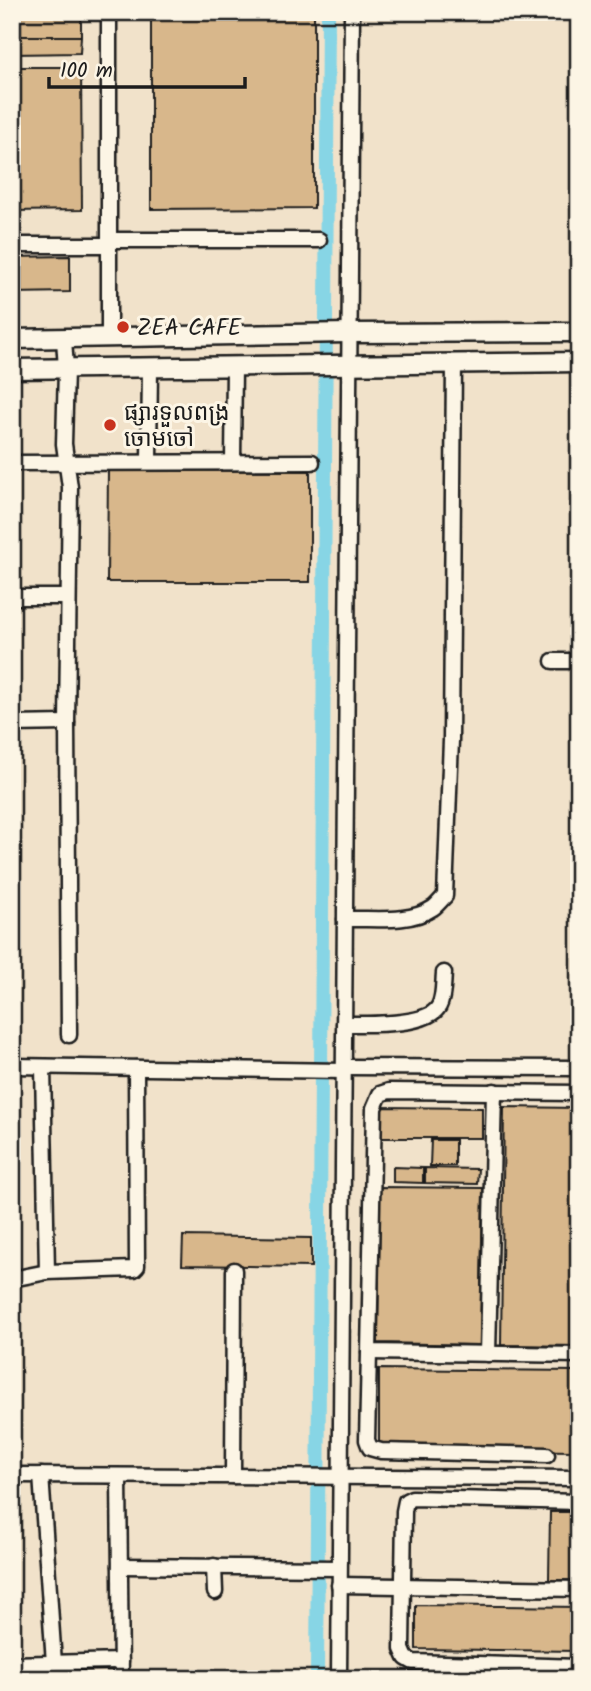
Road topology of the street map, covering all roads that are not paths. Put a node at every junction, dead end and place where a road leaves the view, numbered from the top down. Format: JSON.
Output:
{"nodes":[{"id":1,"x":109,"y":12,"type":"edge"},
{"id":2,"x":352,"y":12,"type":"edge"},
{"id":3,"x":319,"y":240,"type":"dead end"},
{"id":4,"x":109,"y":243,"type":"junction"},
{"id":5,"x":12,"y":245,"type":"edge"},
{"id":6,"x":579,"y":332,"type":"edge"},
{"id":7,"x":332,"y":334,"type":"junction"},
{"id":8,"x":108,"y":338,"type":"junction"},
{"id":9,"x":64,"y":339,"type":"junction"},
{"id":10,"x":12,"y":340,"type":"edge"},
{"id":11,"x":454,"y":362,"type":"junction"},
{"id":12,"x":579,"y":362,"type":"edge"},
{"id":13,"x":333,"y":364,"type":"junction"},
{"id":14,"x":234,"y":366,"type":"junction"},
{"id":15,"x":150,"y":367,"type":"junction"},
{"id":16,"x":12,"y":369,"type":"edge"},
{"id":17,"x":66,"y":369,"type":"junction"},
{"id":18,"x":233,"y":462,"type":"junction"},
{"id":19,"x":312,"y":462,"type":"dead end"},
{"id":20,"x":12,"y":463,"type":"edge"},
{"id":21,"x":66,"y":463,"type":"junction"},
{"id":22,"x":149,"y":463,"type":"junction"},
{"id":23,"x":12,"y":597,"type":"edge"},
{"id":24,"x":68,"y":597,"type":"junction"},
{"id":25,"x":553,"y":661,"type":"dead end"},
{"id":26,"x":579,"y":662,"type":"edge"},
{"id":27,"x":67,"y":723,"type":"junction"},
{"id":28,"x":12,"y":724,"type":"edge"},
{"id":29,"x":345,"y":919,"type":"junction"},
{"id":30,"x":444,"y":973,"type":"dead end"},
{"id":31,"x":344,"y":1024,"type":"junction"},
{"id":32,"x":69,"y":1035,"type":"dead end"},
{"id":33,"x":12,"y":1066,"type":"edge"},
{"id":34,"x":43,"y":1066,"type":"junction"},
{"id":35,"x":136,"y":1068,"type":"junction"},
{"id":36,"x":579,"y":1068,"type":"edge"},
{"id":37,"x":335,"y":1070,"type":"junction"},
{"id":38,"x":494,"y":1091,"type":"junction"},
{"id":39,"x":579,"y":1093,"type":"edge"},
{"id":40,"x":234,"y":1270,"type":"dead end"},
{"id":41,"x":47,"y":1272,"type":"junction"},
{"id":42,"x":12,"y":1279,"type":"edge"},
{"id":43,"x":369,"y":1352,"type":"junction"},
{"id":44,"x":488,"y":1354,"type":"junction"},
{"id":45,"x":579,"y":1354,"type":"edge"},
{"id":46,"x":547,"y":1455,"type":"dead end"},
{"id":47,"x":12,"y":1475,"type":"edge"},
{"id":48,"x":41,"y":1475,"type":"junction"},
{"id":49,"x":119,"y":1476,"type":"junction"},
{"id":50,"x":233,"y":1476,"type":"junction"},
{"id":51,"x":335,"y":1477,"type":"junction"},
{"id":52,"x":579,"y":1478,"type":"edge"},
{"id":53,"x":579,"y":1502,"type":"edge"},
{"id":54,"x":120,"y":1566,"type":"junction"},
{"id":55,"x":215,"y":1566,"type":"junction"},
{"id":56,"x":334,"y":1568,"type":"junction"},
{"id":57,"x":339,"y":1585,"type":"junction"},
{"id":58,"x":403,"y":1586,"type":"junction"},
{"id":59,"x":579,"y":1589,"type":"edge"},
{"id":60,"x":215,"y":1592,"type":"dead end"},
{"id":61,"x":121,"y":1661,"type":"junction"},
{"id":62,"x":54,"y":1663,"type":"junction"},
{"id":63,"x":12,"y":1664,"type":"edge"},
{"id":64,"x":579,"y":1667,"type":"edge"},
{"id":65,"x":121,"y":1679,"type":"edge"},
{"id":66,"x":338,"y":1679,"type":"edge"}],
"edges":[{"from":1,"to":4,"type":"street"},
{"from":2,"to":7,"type":"street"},
{"from":3,"to":4,"type":"street"},
{"from":4,"to":5,"type":"street"},
{"from":4,"to":8,"type":"street"},
{"from":6,"to":7,"type":"main road"},
{"from":7,"to":8,"type":"main road"},
{"from":7,"to":13,"type":"street"},
{"from":8,"to":9,"type":"main road"},
{"from":9,"to":10,"type":"main road"},
{"from":9,"to":17,"type":"street"},
{"from":11,"to":12,"type":"main road"},
{"from":11,"to":13,"type":"main road"},
{"from":11,"to":29,"type":"street"},
{"from":13,"to":14,"type":"main road"},
{"from":13,"to":29,"type":"street"},
{"from":14,"to":15,"type":"main road"},
{"from":14,"to":18,"type":"street"},
{"from":15,"to":17,"type":"main road"},
{"from":15,"to":22,"type":"street"},
{"from":16,"to":17,"type":"main road"},
{"from":17,"to":21,"type":"street"},
{"from":18,"to":19,"type":"street"},
{"from":18,"to":22,"type":"street"},
{"from":20,"to":21,"type":"street"},
{"from":21,"to":22,"type":"street"},
{"from":21,"to":24,"type":"street"},
{"from":23,"to":24,"type":"street"},
{"from":24,"to":27,"type":"street"},
{"from":25,"to":26,"type":"street"},
{"from":27,"to":28,"type":"street"},
{"from":27,"to":32,"type":"street"},
{"from":29,"to":31,"type":"street"},
{"from":30,"to":31,"type":"street"},
{"from":31,"to":37,"type":"street"},
{"from":33,"to":34,"type":"street"},
{"from":34,"to":35,"type":"street"},
{"from":34,"to":41,"type":"street"},
{"from":35,"to":37,"type":"street"},
{"from":35,"to":41,"type":"street"},
{"from":36,"to":37,"type":"street"},
{"from":37,"to":51,"type":"street"},
{"from":38,"to":39,"type":"street"},
{"from":38,"to":43,"type":"street"},
{"from":38,"to":44,"type":"street"},
{"from":40,"to":50,"type":"street"},
{"from":41,"to":42,"type":"street"},
{"from":43,"to":44,"type":"street"},
{"from":43,"to":46,"type":"street"},
{"from":44,"to":45,"type":"street"},
{"from":47,"to":48,"type":"street"},
{"from":48,"to":49,"type":"street"},
{"from":48,"to":62,"type":"street"},
{"from":49,"to":50,"type":"street"},
{"from":49,"to":54,"type":"street"},
{"from":50,"to":51,"type":"street"},
{"from":51,"to":52,"type":"street"},
{"from":51,"to":56,"type":"street"},
{"from":53,"to":58,"type":"street"},
{"from":54,"to":55,"type":"street"},
{"from":54,"to":61,"type":"street"},
{"from":55,"to":56,"type":"street"},
{"from":55,"to":60,"type":"street"},
{"from":56,"to":57,"type":"street"},
{"from":57,"to":58,"type":"street"},
{"from":57,"to":66,"type":"street"},
{"from":58,"to":59,"type":"street"},
{"from":58,"to":64,"type":"street"},
{"from":61,"to":62,"type":"street"},
{"from":61,"to":65,"type":"street"},
{"from":62,"to":63,"type":"street"}]}
